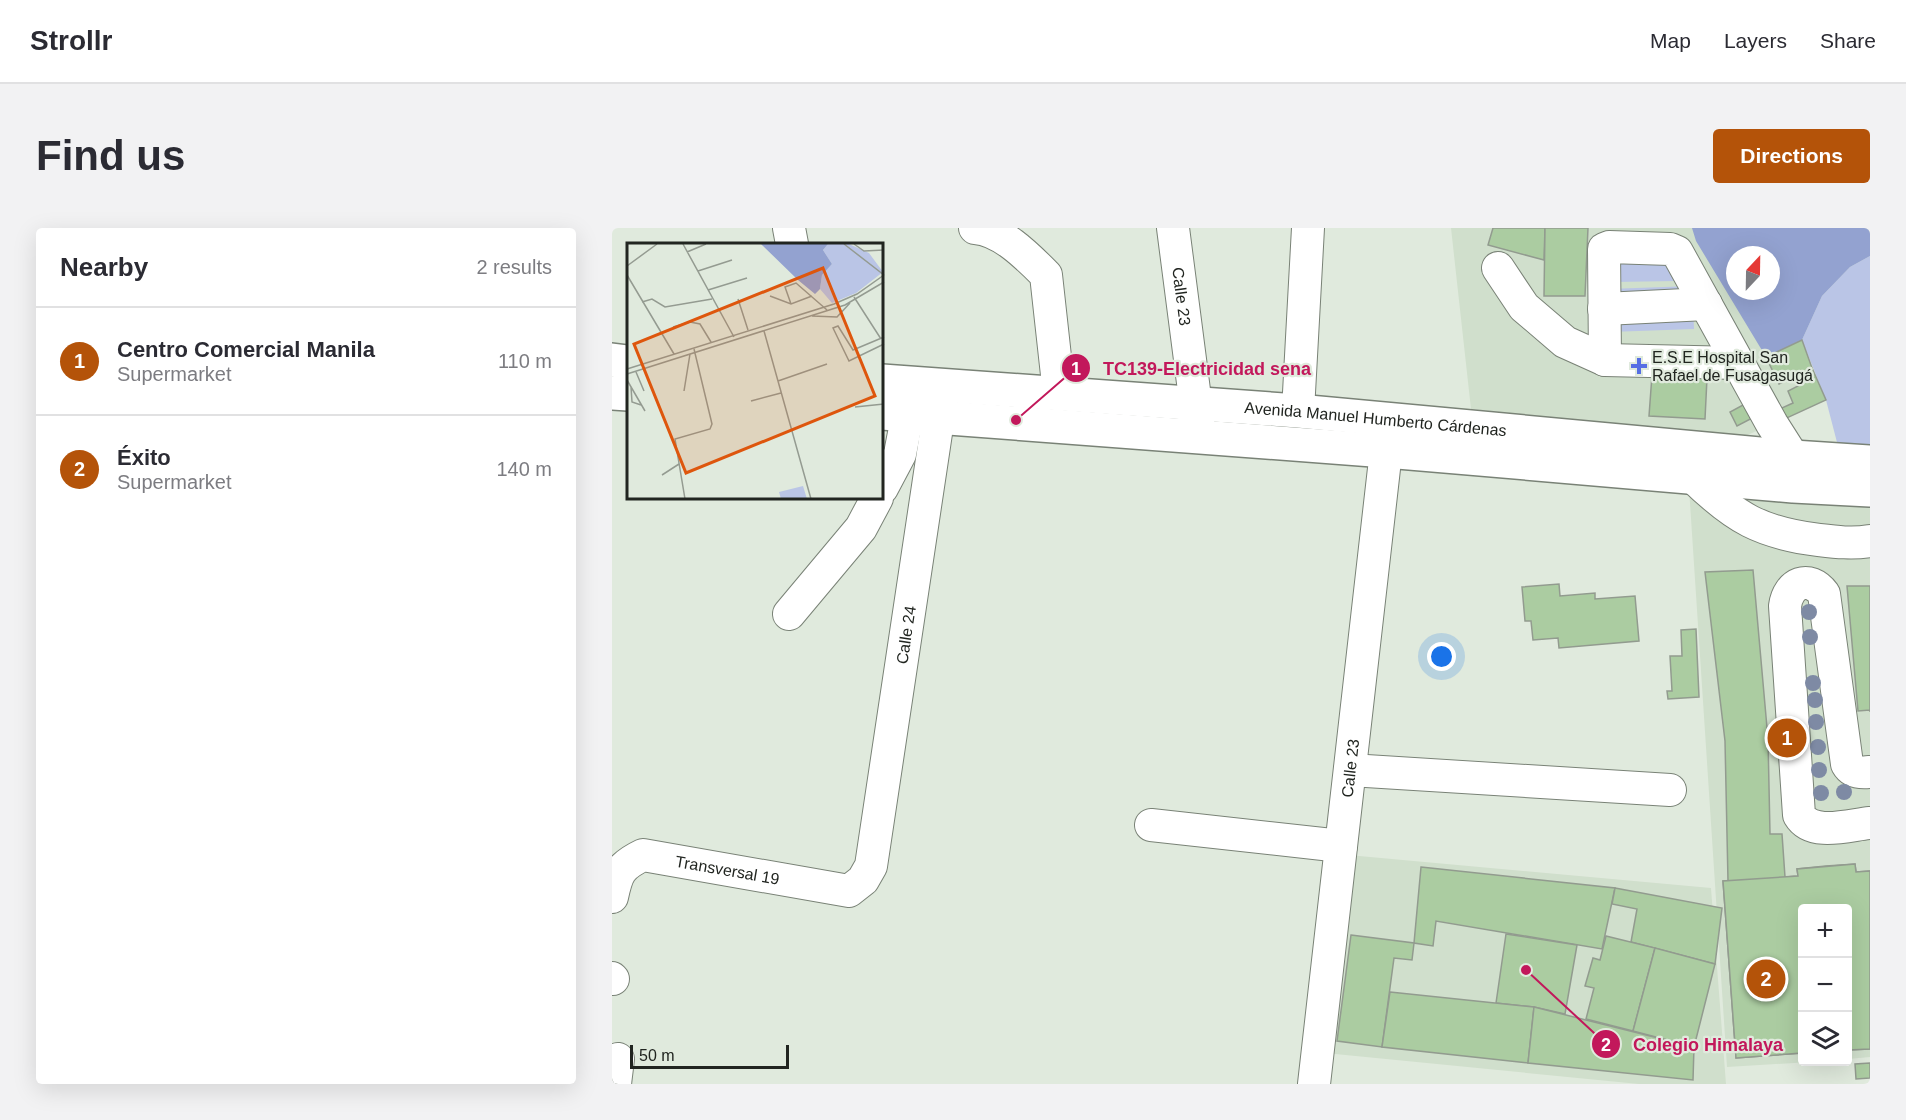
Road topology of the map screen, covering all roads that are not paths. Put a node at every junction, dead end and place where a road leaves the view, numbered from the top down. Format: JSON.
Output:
{"nodes":[{"id":1,"x":789,"y":228,"type":"edge"},
{"id":2,"x":975,"y":228,"type":"edge"},
{"id":3,"x":1173,"y":228,"type":"edge"},
{"id":4,"x":1308,"y":228,"type":"edge"},
{"id":5,"x":792,"y":243,"type":"edge"},
{"id":6,"x":1498,"y":268,"type":"dead end"},
{"id":7,"x":1706,"y":304,"type":"junction"},
{"id":8,"x":1604,"y":309,"type":"junction"},
{"id":9,"x":612,"y":360,"type":"edge"},
{"id":10,"x":1605,"y":360,"type":"junction"},
{"id":11,"x":627,"y":362,"type":"edge"},
{"id":12,"x":1738,"y":363,"type":"junction"},
{"id":13,"x":884,"y":381,"type":"edge"},
{"id":14,"x":943,"y":386,"type":"junction"},
{"id":15,"x":612,"y":393,"type":"edge"},
{"id":16,"x":1059,"y":393,"type":"junction"},
{"id":17,"x":627,"y":394,"type":"edge"},
{"id":18,"x":1196,"y":404,"type":"junction"},
{"id":19,"x":1298,"y":411,"type":"junction"},
{"id":20,"x":910,"y":415,"type":"edge"},
{"id":21,"x":1200,"y":437,"type":"junction"},
{"id":22,"x":1386,"y":451,"type":"junction"},
{"id":23,"x":1870,"y":462,"type":"edge"},
{"id":24,"x":1793,"y":471,"type":"junction"},
{"id":25,"x":1693,"y":477,"type":"junction"},
{"id":26,"x":884,"y":484,"type":"edge"},
{"id":27,"x":1870,"y":490,"type":"edge"},
{"id":28,"x":876,"y":500,"type":"edge"},
{"id":29,"x":1870,"y":542,"type":"edge"},
{"id":30,"x":789,"y":614,"type":"dead end"},
{"id":31,"x":1350,"y":770,"type":"junction"},
{"id":32,"x":1870,"y":772,"type":"edge"},
{"id":33,"x":1670,"y":790,"type":"dead end"},
{"id":34,"x":1870,"y":823,"type":"edge"},
{"id":35,"x":1151,"y":825,"type":"dead end"},
{"id":36,"x":1341,"y":846,"type":"junction"},
{"id":37,"x":863,"y":880,"type":"joint"},
{"id":38,"x":612,"y":897,"type":"edge"},
{"id":39,"x":1314,"y":1084,"type":"edge"}],
"edges":[{"from":1,"to":5,"type":"street"},
{"from":2,"to":16,"type":"street"},
{"from":3,"to":18,"type":"street","name":"Calle 23"},
{"from":4,"to":19,"type":"street"},
{"from":6,"to":10,"type":"street"},
{"from":7,"to":8,"type":"street"},
{"from":7,"to":8,"type":"street"},
{"from":7,"to":12,"type":"street"},
{"from":8,"to":10,"type":"street"},
{"from":9,"to":11,"type":"main road"},
{"from":10,"to":12,"type":"street"},
{"from":12,"to":24,"type":"street"},
{"from":13,"to":14,"type":"main road","name":"Avenida Manuel Humberto Cárdenas"},
{"from":14,"to":16,"type":"main road","name":"Avenida Manuel Humberto Cárdenas"},
{"from":14,"to":20,"type":"street","name":"Calle 24"},
{"from":15,"to":17,"type":"main road"},
{"from":16,"to":18,"type":"main road","name":"Avenida Manuel Humberto Cárdenas"},
{"from":18,"to":19,"type":"main road","name":"Avenida Manuel Humberto Cárdenas"},
{"from":18,"to":21,"type":"street","name":"Calle 23"},
{"from":19,"to":24,"type":"main road","name":"Avenida Manuel Humberto Cárdenas"},
{"from":20,"to":21,"type":"main road","name":"Avenida Manuel Humberto Cárdenas"},
{"from":20,"to":26,"type":"street"},
{"from":20,"to":37,"type":"street","name":"Calle 24"},
{"from":21,"to":22,"type":"main road","name":"Avenida Manuel Humberto Cárdenas"},
{"from":22,"to":25,"type":"main road","name":"Avenida Manuel Humberto Cárdenas"},
{"from":22,"to":31,"type":"street","name":"Calle 23"},
{"from":23,"to":24,"type":"main road","name":"Avenida Manuel Humberto Cárdenas"},
{"from":24,"to":25,"type":"main road","name":"Avenida Manuel Humberto Cárdenas"},
{"from":24,"to":27,"type":"main road","name":"Avenida Manuel Humberto Cárdenas"},
{"from":25,"to":29,"type":"street"},
{"from":28,"to":30,"type":"street"},
{"from":31,"to":33,"type":"street"},
{"from":31,"to":36,"type":"street","name":"Calle 23"},
{"from":32,"to":34,"type":"street"},
{"from":35,"to":36,"type":"street"},
{"from":36,"to":39,"type":"street","name":"Calle 23"},
{"from":37,"to":38,"type":"street","name":"Transversal 19"}]}
